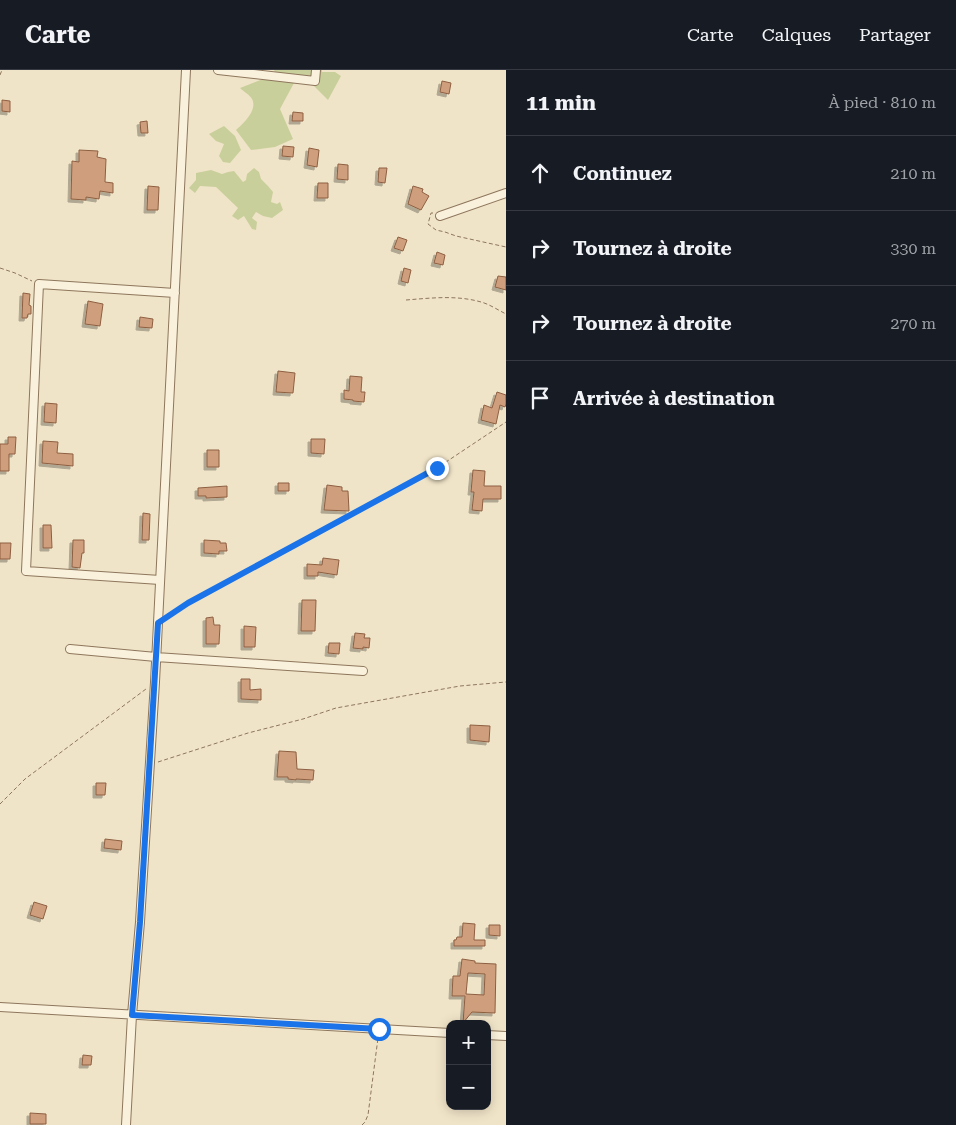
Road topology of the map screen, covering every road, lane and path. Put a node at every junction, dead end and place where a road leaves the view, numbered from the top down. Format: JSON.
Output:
{"nodes":[{"id":1,"x":2,"y":70,"type":"edge"},
{"id":2,"x":186,"y":70,"type":"edge"},
{"id":3,"x":218,"y":70,"type":"edge"},
{"id":4,"x":316,"y":70,"type":"edge"},
{"id":5,"x":0,"y":75,"type":"edge"},
{"id":6,"x":506,"y":193,"type":"edge"},
{"id":7,"x":440,"y":216,"type":"joint"},
{"id":8,"x":506,"y":247,"type":"edge"},
{"id":9,"x":0,"y":268,"type":"edge"},
{"id":10,"x":39,"y":284,"type":"junction"},
{"id":11,"x":175,"y":294,"type":"junction"},
{"id":12,"x":406,"y":300,"type":"dead end"},
{"id":13,"x":506,"y":314,"type":"edge"},
{"id":14,"x":506,"y":422,"type":"edge"},
{"id":15,"x":160,"y":580,"type":"junction"},
{"id":16,"x":158,"y":623,"type":"junction"},
{"id":17,"x":70,"y":649,"type":"dead end"},
{"id":18,"x":156,"y":657,"type":"junction"},
{"id":19,"x":363,"y":672,"type":"dead end"},
{"id":20,"x":155,"y":682,"type":"junction"},
{"id":21,"x":506,"y":682,"type":"edge"},
{"id":22,"x":150,"y":764,"type":"junction"},
{"id":23,"x":0,"y":804,"type":"edge"},
{"id":24,"x":0,"y":1008,"type":"edge"},
{"id":25,"x":132,"y":1015,"type":"junction"},
{"id":26,"x":379,"y":1029,"type":"junction"},
{"id":27,"x":446,"y":1033,"type":"edge"},
{"id":28,"x":491,"y":1035,"type":"edge"},
{"id":29,"x":506,"y":1036,"type":"edge"},
{"id":30,"x":126,"y":1125,"type":"edge"},
{"id":31,"x":364,"y":1125,"type":"edge"}],
"edges":[{"from":1,"to":5,"type":"path"},
{"from":2,"to":11,"type":"street"},
{"from":3,"to":4,"type":"street"},
{"from":6,"to":7,"type":"street"},
{"from":7,"to":8,"type":"path"},
{"from":9,"to":10,"type":"path"},
{"from":10,"to":11,"type":"street"},
{"from":10,"to":15,"type":"street"},
{"from":11,"to":15,"type":"street"},
{"from":12,"to":13,"type":"path"},
{"from":14,"to":16,"type":"path"},
{"from":15,"to":16,"type":"street"},
{"from":16,"to":18,"type":"street"},
{"from":17,"to":18,"type":"street"},
{"from":18,"to":19,"type":"street"},
{"from":18,"to":20,"type":"street"},
{"from":20,"to":22,"type":"street"},
{"from":20,"to":23,"type":"path"},
{"from":21,"to":22,"type":"path"},
{"from":22,"to":25,"type":"street"},
{"from":24,"to":25,"type":"street"},
{"from":25,"to":26,"type":"street"},
{"from":25,"to":30,"type":"street"},
{"from":26,"to":27,"type":"street"},
{"from":26,"to":31,"type":"path"},
{"from":28,"to":29,"type":"street"}]}
